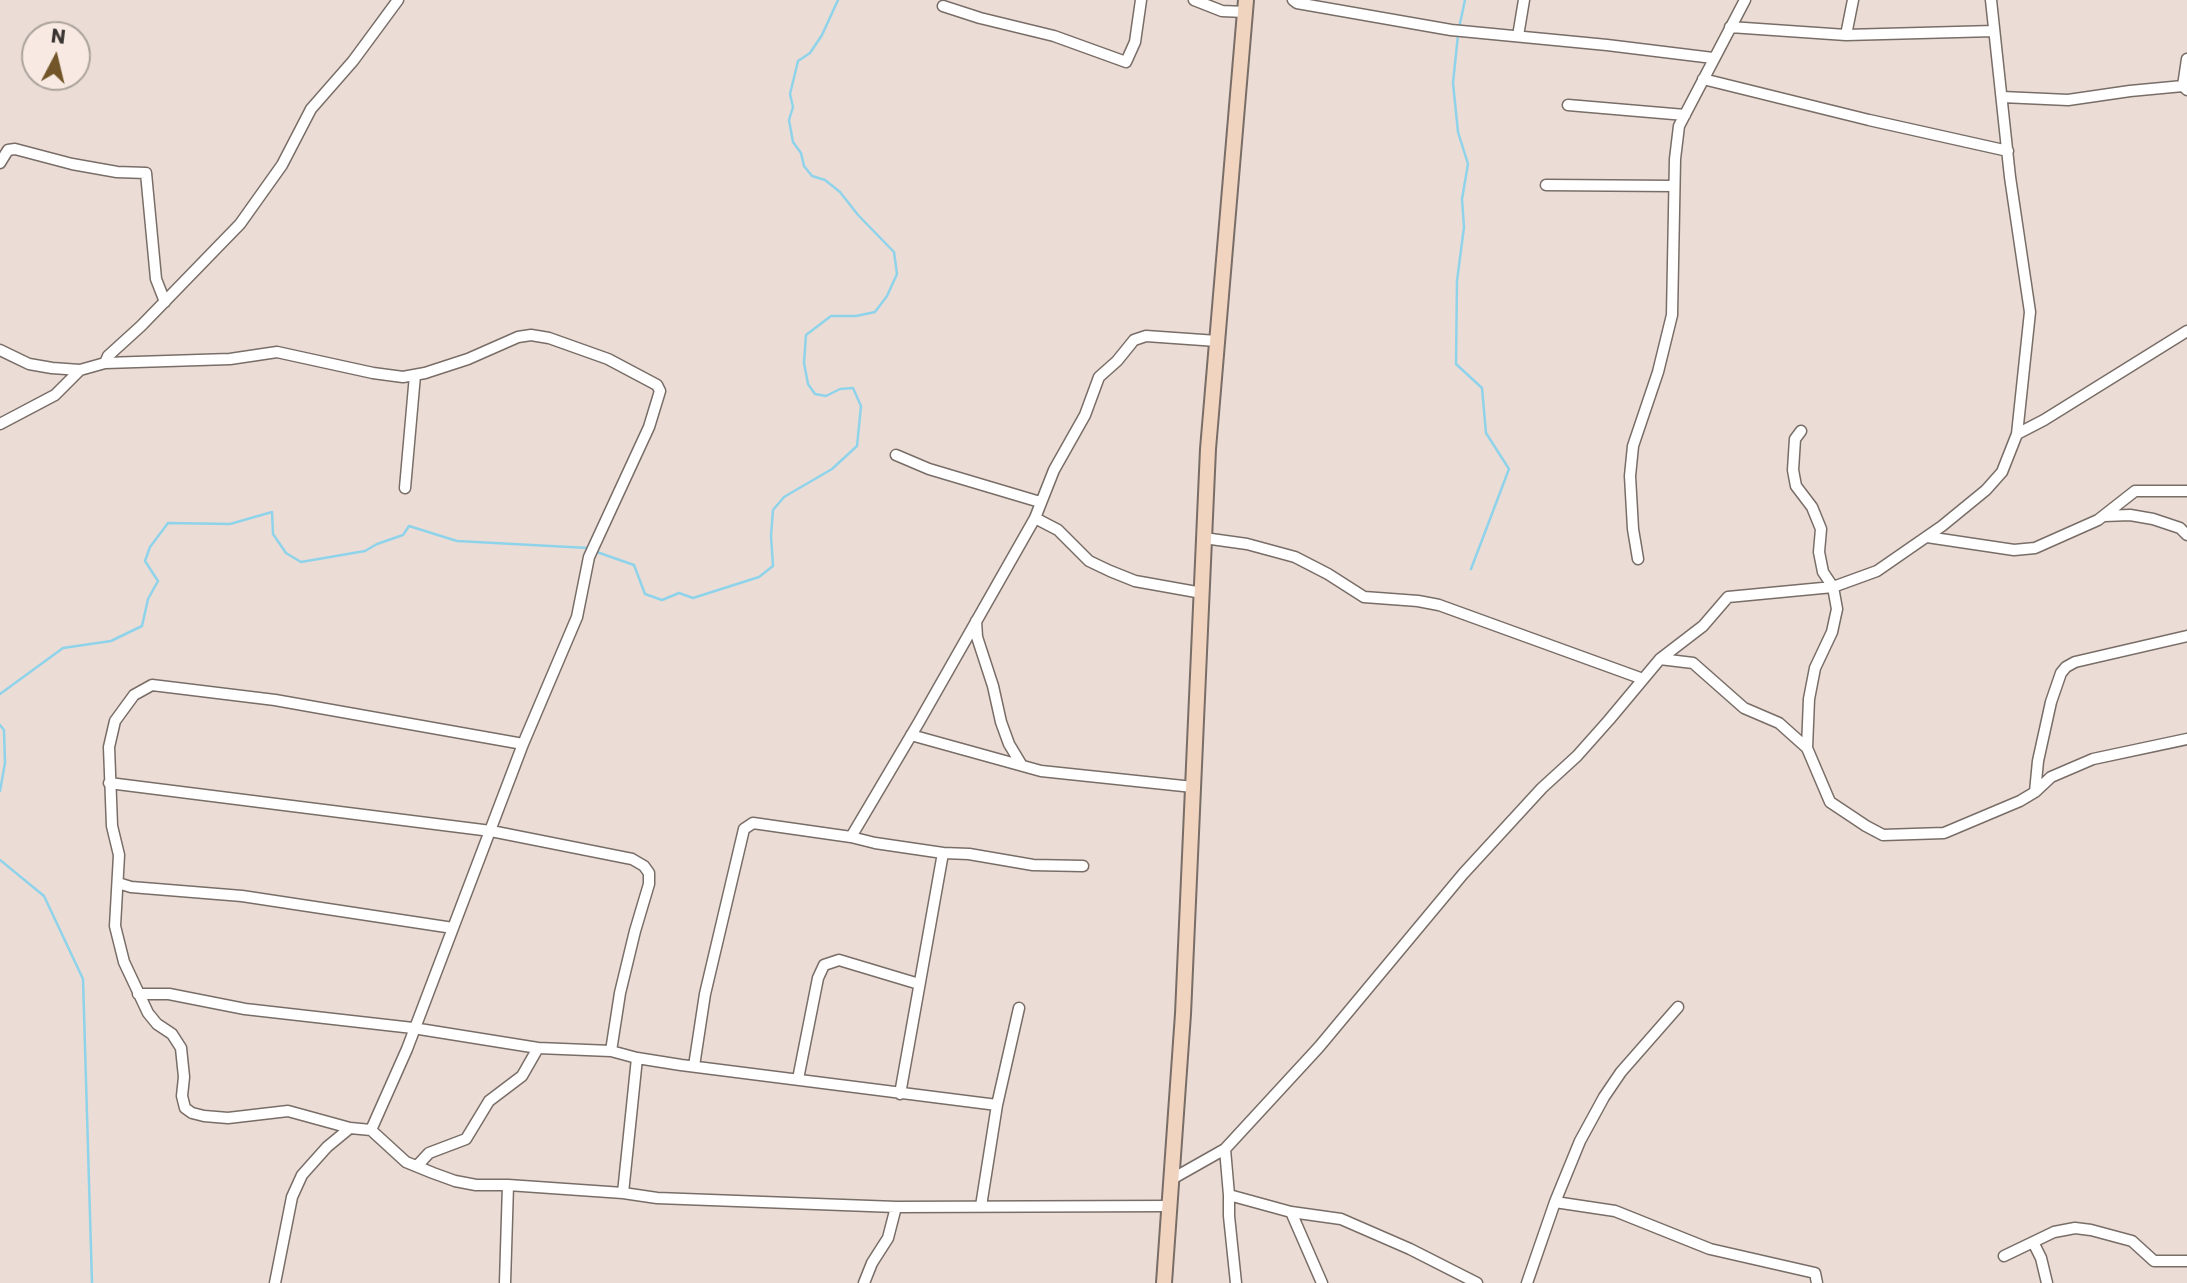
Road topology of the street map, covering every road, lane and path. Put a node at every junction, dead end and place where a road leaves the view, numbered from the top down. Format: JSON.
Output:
{"nodes":[{"id":1,"x":398,"y":0,"type":"edge"},
{"id":2,"x":1141,"y":0,"type":"edge"},
{"id":3,"x":1194,"y":0,"type":"edge"},
{"id":4,"x":1293,"y":0,"type":"edge"},
{"id":5,"x":1524,"y":0,"type":"edge"},
{"id":6,"x":1745,"y":0,"type":"edge"},
{"id":7,"x":1853,"y":0,"type":"edge"},
{"id":8,"x":1991,"y":0,"type":"edge"},
{"id":9,"x":943,"y":6,"type":"dead end"},
{"id":10,"x":1245,"y":6,"type":"edge"},
{"id":11,"x":1730,"y":27,"type":"junction"},
{"id":12,"x":1994,"y":31,"type":"junction"},
{"id":13,"x":1846,"y":35,"type":"junction"},
{"id":14,"x":1518,"y":36,"type":"junction"},
{"id":15,"x":1713,"y":58,"type":"junction"},
{"id":16,"x":2187,"y":59,"type":"edge"},
{"id":17,"x":1703,"y":79,"type":"junction"},
{"id":18,"x":2185,"y":88,"type":"edge"},
{"id":19,"x":2002,"y":97,"type":"junction"},
{"id":20,"x":1568,"y":105,"type":"dead end"},
{"id":21,"x":1685,"y":115,"type":"junction"},
{"id":22,"x":2008,"y":150,"type":"junction"},
{"id":23,"x":0,"y":163,"type":"edge"},
{"id":24,"x":1546,"y":185,"type":"dead end"},
{"id":25,"x":1674,"y":186,"type":"junction"},
{"id":26,"x":165,"y":302,"type":"junction"},
{"id":27,"x":2187,"y":331,"type":"edge"},
{"id":28,"x":1217,"y":341,"type":"junction"},
{"id":29,"x":0,"y":350,"type":"edge"},
{"id":30,"x":104,"y":363,"type":"junction"},
{"id":31,"x":80,"y":370,"type":"junction"},
{"id":32,"x":415,"y":375,"type":"junction"},
{"id":33,"x":0,"y":424,"type":"edge"},
{"id":34,"x":1801,"y":431,"type":"dead end"},
{"id":35,"x":2017,"y":434,"type":"junction"},
{"id":36,"x":896,"y":455,"type":"dead end"},
{"id":37,"x":405,"y":488,"type":"dead end"},
{"id":38,"x":2187,"y":491,"type":"edge"},
{"id":39,"x":1040,"y":502,"type":"junction"},
{"id":40,"x":2103,"y":516,"type":"junction"},
{"id":41,"x":1035,"y":518,"type":"junction"},
{"id":42,"x":2187,"y":535,"type":"edge"},
{"id":43,"x":1927,"y":537,"type":"junction"},
{"id":44,"x":1205,"y":538,"type":"junction"},
{"id":45,"x":1638,"y":559,"type":"dead end"},
{"id":46,"x":1833,"y":587,"type":"junction"},
{"id":47,"x":1202,"y":593,"type":"junction"},
{"id":48,"x":976,"y":621,"type":"junction"},
{"id":49,"x":2187,"y":636,"type":"edge"},
{"id":50,"x":1660,"y":659,"type":"junction"},
{"id":51,"x":1643,"y":680,"type":"junction"},
{"id":52,"x":911,"y":734,"type":"junction"},
{"id":53,"x":2187,"y":739,"type":"edge"},
{"id":54,"x":523,"y":744,"type":"junction"},
{"id":55,"x":1807,"y":748,"type":"junction"},
{"id":56,"x":1021,"y":764,"type":"junction"},
{"id":57,"x":109,"y":783,"type":"junction"},
{"id":58,"x":1193,"y":787,"type":"junction"},
{"id":59,"x":2035,"y":792,"type":"junction"},
{"id":60,"x":491,"y":831,"type":"junction"},
{"id":61,"x":851,"y":837,"type":"junction"},
{"id":62,"x":943,"y":853,"type":"junction"},
{"id":63,"x":1083,"y":866,"type":"dead end"},
{"id":64,"x":118,"y":883,"type":"junction"},
{"id":65,"x":453,"y":928,"type":"junction"},
{"id":66,"x":919,"y":984,"type":"junction"},
{"id":67,"x":138,"y":994,"type":"junction"},
{"id":68,"x":1678,"y":1007,"type":"dead end"},
{"id":69,"x":1019,"y":1009,"type":"dead end"},
{"id":70,"x":413,"y":1028,"type":"junction"},
{"id":71,"x":538,"y":1048,"type":"junction"},
{"id":72,"x":611,"y":1051,"type":"junction"},
{"id":73,"x":637,"y":1058,"type":"junction"},
{"id":74,"x":694,"y":1066,"type":"junction"},
{"id":75,"x":798,"y":1079,"type":"junction"},
{"id":76,"x":900,"y":1094,"type":"junction"},
{"id":77,"x":997,"y":1105,"type":"junction"},
{"id":78,"x":350,"y":1128,"type":"junction"},
{"id":79,"x":371,"y":1130,"type":"junction"},
{"id":80,"x":1225,"y":1149,"type":"junction"},
{"id":81,"x":417,"y":1166,"type":"junction"},
{"id":82,"x":1172,"y":1179,"type":"junction"},
{"id":83,"x":508,"y":1185,"type":"junction"},
{"id":84,"x":623,"y":1193,"type":"junction"},
{"id":85,"x":1229,"y":1195,"type":"junction"},
{"id":86,"x":1555,"y":1202,"type":"junction"},
{"id":87,"x":981,"y":1206,"type":"junction"},
{"id":88,"x":1170,"y":1206,"type":"junction"},
{"id":89,"x":896,"y":1207,"type":"junction"},
{"id":90,"x":1291,"y":1212,"type":"junction"},
{"id":91,"x":2033,"y":1242,"type":"junction"},
{"id":92,"x":2004,"y":1256,"type":"dead end"},
{"id":93,"x":2187,"y":1261,"type":"edge"},
{"id":94,"x":275,"y":1283,"type":"edge"},
{"id":95,"x":505,"y":1283,"type":"edge"},
{"id":96,"x":864,"y":1283,"type":"edge"},
{"id":97,"x":1164,"y":1283,"type":"edge"},
{"id":98,"x":1236,"y":1283,"type":"edge"},
{"id":99,"x":1322,"y":1283,"type":"edge"},
{"id":100,"x":1477,"y":1283,"type":"edge"},
{"id":101,"x":1527,"y":1283,"type":"edge"},
{"id":102,"x":1817,"y":1283,"type":"edge"},
{"id":103,"x":2047,"y":1283,"type":"edge"}],
"edges":[{"from":1,"to":26,"type":"street"},
{"from":2,"to":9,"type":"street"},
{"from":3,"to":10,"type":"street"},
{"from":4,"to":14,"type":"street"},
{"from":5,"to":14,"type":"street"},
{"from":6,"to":11,"type":"street"},
{"from":7,"to":13,"type":"street"},
{"from":8,"to":12,"type":"street"},
{"from":10,"to":28,"type":"main road"},
{"from":11,"to":13,"type":"street"},
{"from":11,"to":15,"type":"street"},
{"from":12,"to":13,"type":"street"},
{"from":12,"to":19,"type":"street"},
{"from":14,"to":15,"type":"street"},
{"from":15,"to":17,"type":"street"},
{"from":16,"to":18,"type":"street"},
{"from":17,"to":21,"type":"street"},
{"from":17,"to":22,"type":"street"},
{"from":18,"to":19,"type":"street"},
{"from":19,"to":22,"type":"street"},
{"from":20,"to":21,"type":"street"},
{"from":21,"to":25,"type":"street"},
{"from":22,"to":35,"type":"street"},
{"from":23,"to":26,"type":"street"},
{"from":24,"to":25,"type":"street"},
{"from":25,"to":45,"type":"street"},
{"from":26,"to":30,"type":"street"},
{"from":27,"to":35,"type":"street"},
{"from":28,"to":39,"type":"street"},
{"from":28,"to":44,"type":"main road"},
{"from":29,"to":31,"type":"street"},
{"from":30,"to":31,"type":"street"},
{"from":30,"to":32,"type":"street"},
{"from":31,"to":33,"type":"street"},
{"from":32,"to":37,"type":"street"},
{"from":32,"to":54,"type":"street"},
{"from":34,"to":46,"type":"street"},
{"from":35,"to":43,"type":"street"},
{"from":36,"to":39,"type":"street"},
{"from":38,"to":40,"type":"street"},
{"from":39,"to":41,"type":"street"},
{"from":40,"to":42,"type":"street"},
{"from":40,"to":43,"type":"street"},
{"from":41,"to":47,"type":"street"},
{"from":41,"to":48,"type":"street"},
{"from":43,"to":46,"type":"street"},
{"from":44,"to":47,"type":"main road"},
{"from":44,"to":51,"type":"street"},
{"from":46,"to":50,"type":"street"},
{"from":46,"to":55,"type":"street"},
{"from":47,"to":58,"type":"main road"},
{"from":48,"to":52,"type":"street"},
{"from":48,"to":56,"type":"street"},
{"from":49,"to":59,"type":"street"},
{"from":50,"to":51,"type":"street"},
{"from":50,"to":55,"type":"street"},
{"from":51,"to":80,"type":"street"},
{"from":52,"to":56,"type":"street"},
{"from":52,"to":61,"type":"street"},
{"from":53,"to":59,"type":"street"},
{"from":54,"to":57,"type":"street"},
{"from":54,"to":60,"type":"street"},
{"from":55,"to":59,"type":"street"},
{"from":56,"to":58,"type":"street"},
{"from":57,"to":60,"type":"street"},
{"from":57,"to":64,"type":"street"},
{"from":58,"to":82,"type":"main road"},
{"from":60,"to":65,"type":"street"},
{"from":60,"to":72,"type":"street"},
{"from":61,"to":62,"type":"street"},
{"from":61,"to":74,"type":"street"},
{"from":62,"to":63,"type":"street"},
{"from":62,"to":66,"type":"street"},
{"from":64,"to":65,"type":"street"},
{"from":64,"to":67,"type":"street"},
{"from":65,"to":70,"type":"street"},
{"from":66,"to":75,"type":"street"},
{"from":66,"to":76,"type":"street"},
{"from":67,"to":70,"type":"street"},
{"from":67,"to":78,"type":"street"},
{"from":68,"to":86,"type":"street"},
{"from":69,"to":77,"type":"street"},
{"from":70,"to":71,"type":"street"},
{"from":70,"to":79,"type":"street"},
{"from":71,"to":72,"type":"street"},
{"from":71,"to":81,"type":"street"},
{"from":72,"to":73,"type":"street"},
{"from":73,"to":74,"type":"street"},
{"from":73,"to":84,"type":"street"},
{"from":74,"to":75,"type":"street"},
{"from":75,"to":76,"type":"street"},
{"from":76,"to":77,"type":"street"},
{"from":77,"to":87,"type":"street"},
{"from":78,"to":79,"type":"street"},
{"from":78,"to":94,"type":"street"},
{"from":79,"to":81,"type":"street"},
{"from":80,"to":82,"type":"street"},
{"from":80,"to":85,"type":"street"},
{"from":81,"to":83,"type":"street"},
{"from":82,"to":88,"type":"main road"},
{"from":83,"to":84,"type":"street"},
{"from":83,"to":95,"type":"street"},
{"from":84,"to":89,"type":"street"},
{"from":85,"to":90,"type":"street"},
{"from":85,"to":98,"type":"street"},
{"from":86,"to":101,"type":"street"},
{"from":86,"to":102,"type":"street"},
{"from":87,"to":88,"type":"street"},
{"from":87,"to":89,"type":"street"},
{"from":88,"to":97,"type":"main road"},
{"from":89,"to":96,"type":"street"},
{"from":90,"to":99,"type":"street"},
{"from":90,"to":100,"type":"street"},
{"from":91,"to":92,"type":"street"},
{"from":91,"to":93,"type":"street"},
{"from":91,"to":103,"type":"street"}]}
